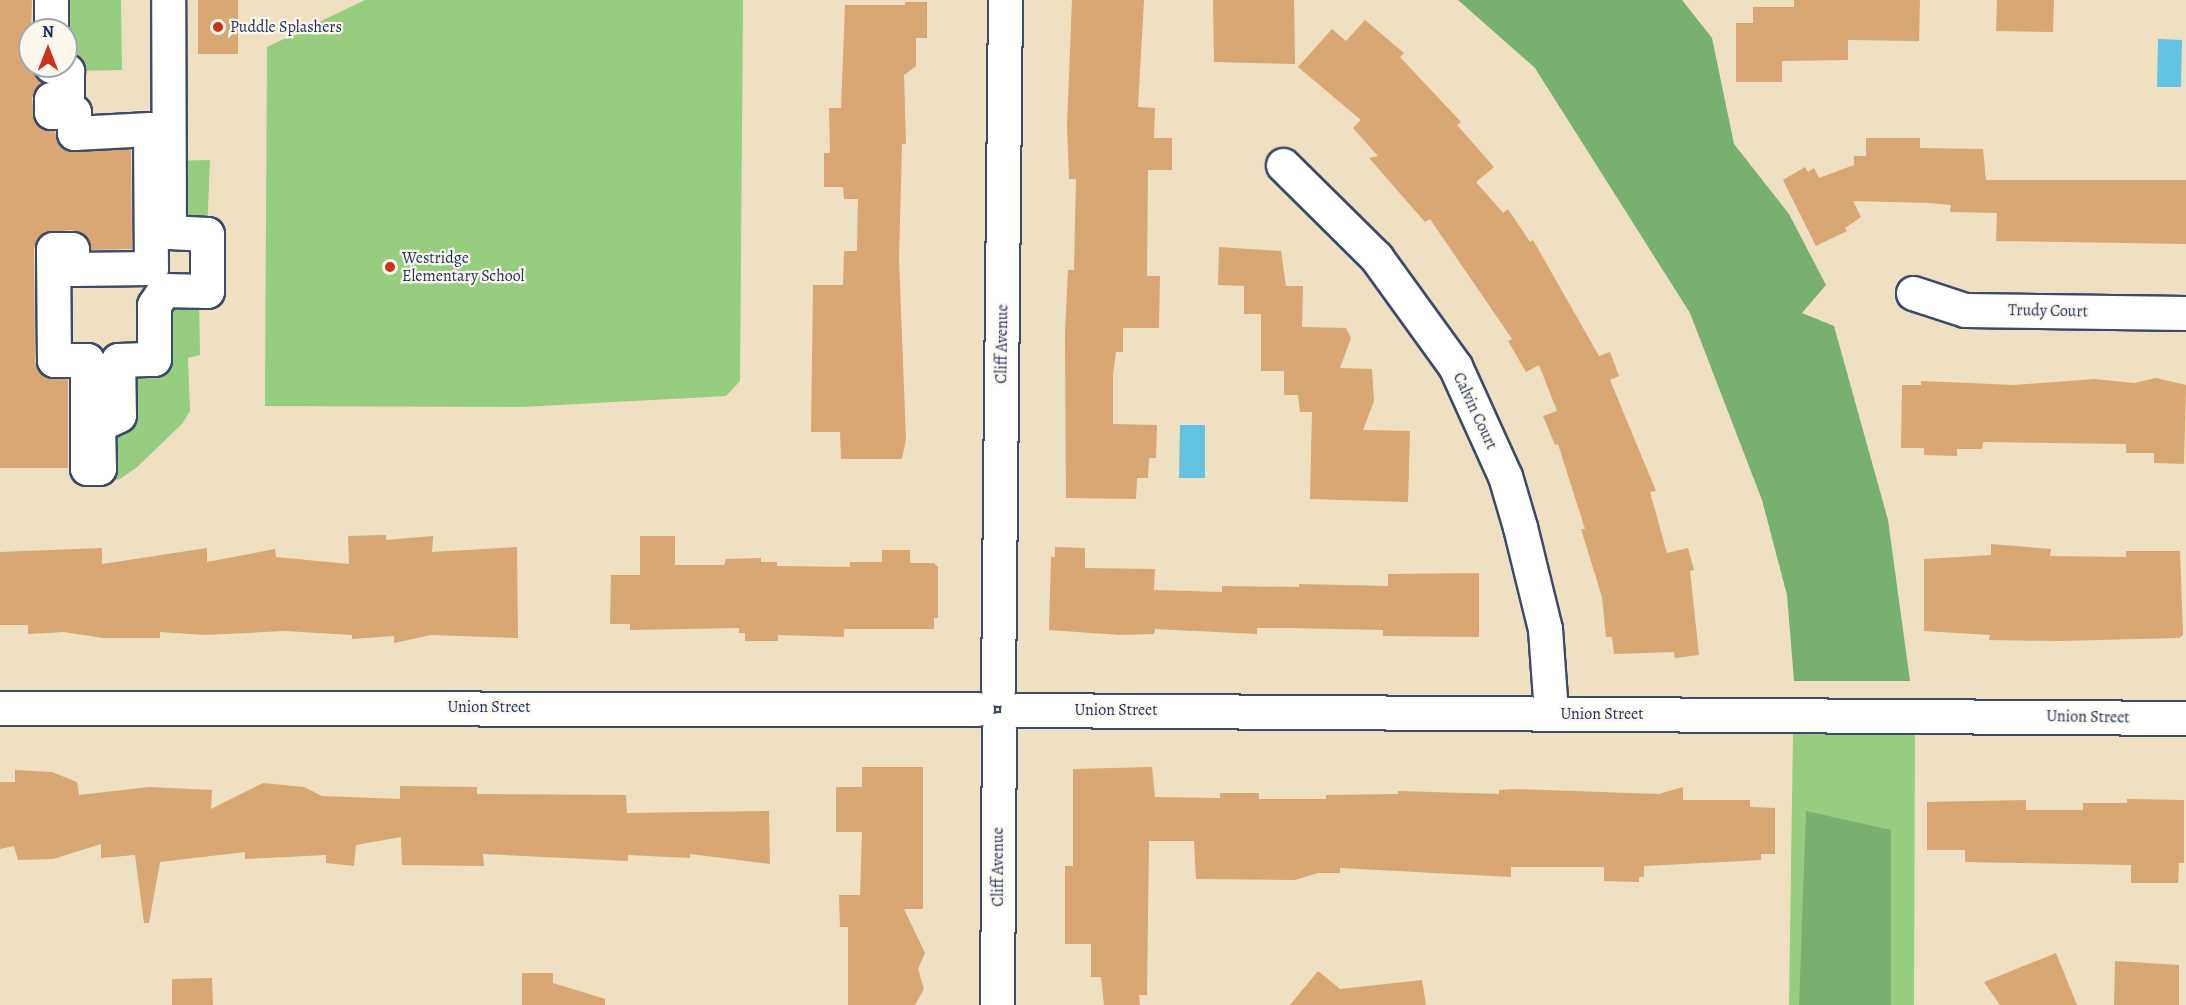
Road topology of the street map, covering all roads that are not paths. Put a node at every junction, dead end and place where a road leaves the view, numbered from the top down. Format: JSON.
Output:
{"nodes":[{"id":1,"x":51,"y":0,"type":"edge"},
{"id":2,"x":168,"y":0,"type":"edge"},
{"id":3,"x":1005,"y":0,"type":"edge"},
{"id":4,"x":51,"y":18,"type":"edge"},
{"id":5,"x":66,"y":78,"type":"edge"},
{"id":6,"x":1283,"y":165,"type":"dead end"},
{"id":7,"x":1913,"y":293,"type":"dead end"},
{"id":8,"x":2186,"y":313,"type":"edge"},
{"id":9,"x":0,"y":708,"type":"edge"},
{"id":10,"x":998,"y":709,"type":"junction"},
{"id":11,"x":1551,"y":713,"type":"junction"},
{"id":12,"x":2186,"y":718,"type":"edge"},
{"id":13,"x":997,"y":1005,"type":"edge"}],
"edges":[{"from":1,"to":4,"type":"street"},
{"from":2,"to":5,"type":"street"},
{"from":3,"to":10,"type":"street","name":"Cliff Avenue"},
{"from":6,"to":11,"type":"street","name":"Calvin Court"},
{"from":7,"to":8,"type":"street","name":"Trudy Court"},
{"from":9,"to":10,"type":"street","name":"Union Street"},
{"from":10,"to":11,"type":"street","name":"Union Street"},
{"from":10,"to":13,"type":"street","name":"Cliff Avenue"},
{"from":11,"to":12,"type":"street","name":"Union Street"}]}
